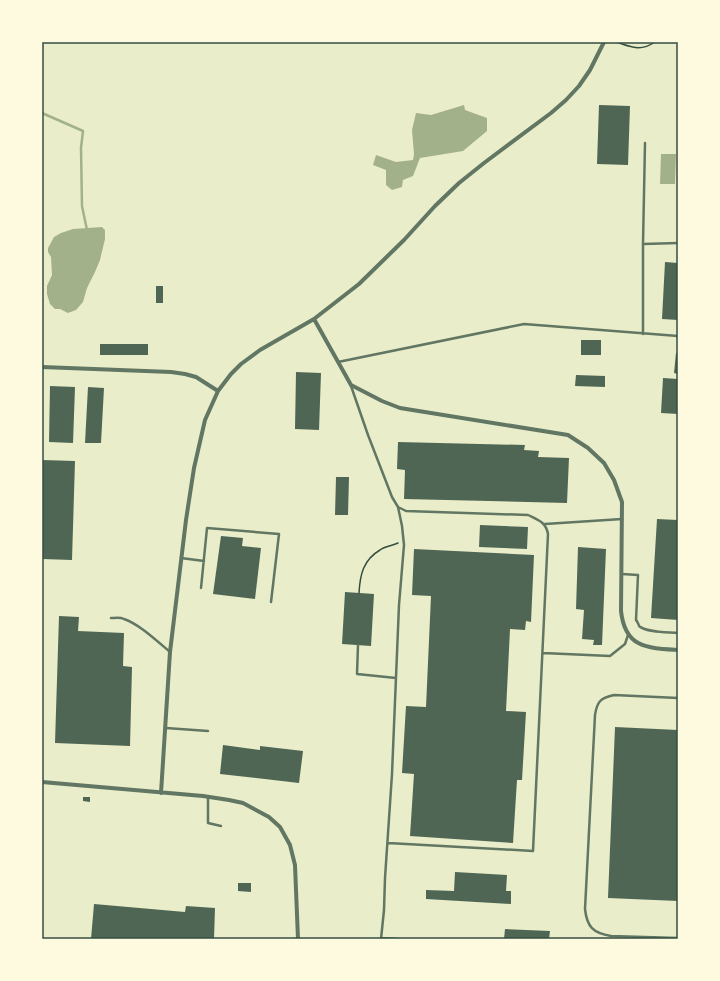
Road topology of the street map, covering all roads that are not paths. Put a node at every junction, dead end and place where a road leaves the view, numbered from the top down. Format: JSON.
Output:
{"nodes":[{"id":1,"x":604,"y":42,"type":"edge"},
{"id":2,"x":645,"y":143,"type":"dead end"},
{"id":3,"x":678,"y":243,"type":"edge"},
{"id":4,"x":643,"y":244,"type":"junction"},
{"id":5,"x":314,"y":319,"type":"junction"},
{"id":6,"x":643,"y":334,"type":"junction"},
{"id":7,"x":678,"y":336,"type":"edge"},
{"id":8,"x":337,"y":362,"type":"junction"},
{"id":9,"x":42,"y":367,"type":"edge"},
{"id":10,"x":351,"y":385,"type":"junction"},
{"id":11,"x":218,"y":391,"type":"junction"},
{"id":12,"x":398,"y":506,"type":"junction"},
{"id":13,"x":622,"y":519,"type":"junction"},
{"id":14,"x":544,"y":524,"type":"junction"},
{"id":15,"x":181,"y":558,"type":"junction"},
{"id":16,"x":204,"y":561,"type":"junction"},
{"id":17,"x":622,"y":574,"type":"junction"},
{"id":18,"x":201,"y":588,"type":"dead end"},
{"id":19,"x":271,"y":602,"type":"dead end"},
{"id":20,"x":111,"y":618,"type":"dead end"},
{"id":21,"x":678,"y":633,"type":"edge"},
{"id":22,"x":628,"y":635,"type":"junction"},
{"id":23,"x":358,"y":645,"type":"dead end"},
{"id":24,"x":678,"y":650,"type":"edge"},
{"id":25,"x":170,"y":652,"type":"junction"},
{"id":26,"x":543,"y":653,"type":"junction"},
{"id":27,"x":396,"y":678,"type":"junction"},
{"id":28,"x":678,"y":698,"type":"edge"},
{"id":29,"x":166,"y":728,"type":"junction"},
{"id":30,"x":208,"y":732,"type":"dead end"},
{"id":31,"x":42,"y":782,"type":"edge"},
{"id":32,"x":161,"y":793,"type":"junction"},
{"id":33,"x":208,"y":797,"type":"junction"},
{"id":34,"x":221,"y":826,"type":"dead end"},
{"id":35,"x":388,"y":843,"type":"junction"},
{"id":36,"x":381,"y":938,"type":"edge"},
{"id":37,"x":678,"y":938,"type":"edge"},
{"id":38,"x":298,"y":939,"type":"edge"},
{"id":39,"x":398,"y":939,"type":"edge"}],
"edges":[{"from":1,"to":5,"type":"street"},
{"from":2,"to":4,"type":"lane"},
{"from":3,"to":4,"type":"lane"},
{"from":4,"to":6,"type":"lane"},
{"from":5,"to":8,"type":"street"},
{"from":5,"to":11,"type":"street"},
{"from":6,"to":7,"type":"lane"},
{"from":6,"to":8,"type":"lane"},
{"from":8,"to":10,"type":"street"},
{"from":9,"to":11,"type":"street"},
{"from":10,"to":12,"type":"lane"},
{"from":10,"to":13,"type":"street"},
{"from":11,"to":15,"type":"street"},
{"from":12,"to":14,"type":"lane"},
{"from":12,"to":27,"type":"lane"},
{"from":13,"to":14,"type":"lane"},
{"from":13,"to":17,"type":"street"},
{"from":14,"to":26,"type":"lane"},
{"from":15,"to":16,"type":"lane"},
{"from":15,"to":25,"type":"street"},
{"from":16,"to":18,"type":"lane"},
{"from":16,"to":19,"type":"lane"},
{"from":17,"to":21,"type":"lane"},
{"from":17,"to":22,"type":"street"},
{"from":20,"to":25,"type":"lane"},
{"from":22,"to":24,"type":"street"},
{"from":22,"to":26,"type":"lane"},
{"from":23,"to":27,"type":"lane"},
{"from":25,"to":29,"type":"street"},
{"from":26,"to":35,"type":"lane"},
{"from":27,"to":35,"type":"lane"},
{"from":28,"to":37,"type":"lane"},
{"from":29,"to":30,"type":"lane"},
{"from":29,"to":32,"type":"street"},
{"from":31,"to":32,"type":"street"},
{"from":32,"to":33,"type":"street"},
{"from":33,"to":34,"type":"lane"},
{"from":33,"to":38,"type":"street"},
{"from":35,"to":36,"type":"lane"},
{"from":36,"to":39,"type":"lane"}]}
